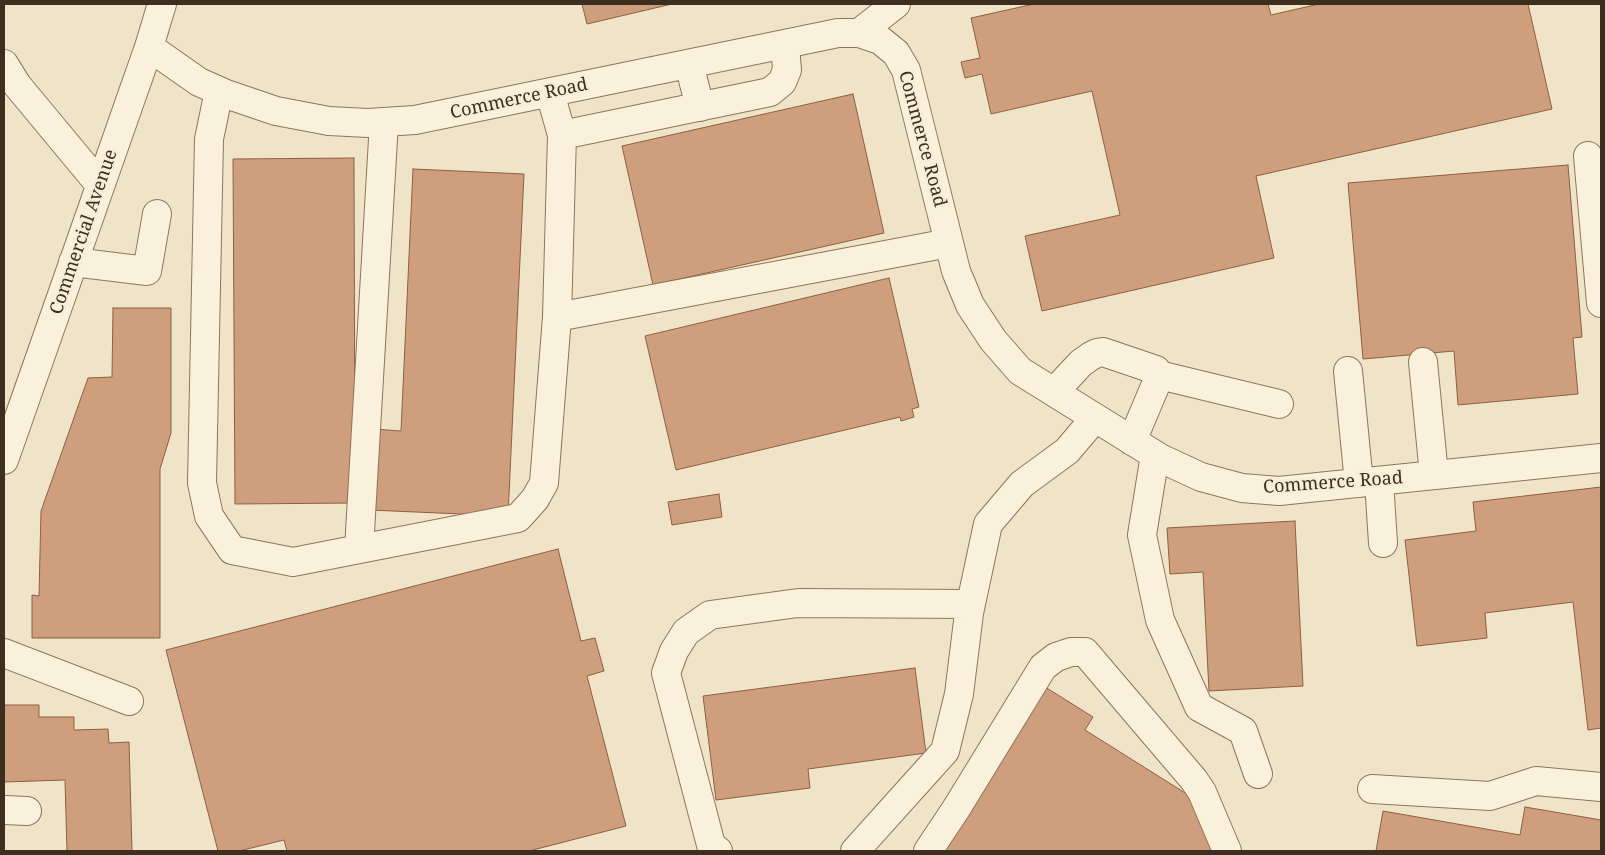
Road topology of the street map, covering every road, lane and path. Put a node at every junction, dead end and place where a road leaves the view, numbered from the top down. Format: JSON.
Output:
{"nodes":[{"id":1,"x":162,"y":4,"type":"edge"},
{"id":2,"x":896,"y":4,"type":"edge"},
{"id":3,"x":859,"y":33,"type":"junction"},
{"id":4,"x":785,"y":44,"type":"junction"},
{"id":5,"x":148,"y":47,"type":"junction"},
{"id":6,"x":4,"y":64,"type":"edge"},
{"id":7,"x":689,"y":64,"type":"junction"},
{"id":8,"x":219,"y":91,"type":"junction"},
{"id":9,"x":550,"y":93,"type":"junction"},
{"id":10,"x":700,"y":107,"type":"junction"},
{"id":11,"x":384,"y":122,"type":"junction"},
{"id":12,"x":562,"y":135,"type":"junction"},
{"id":13,"x":1588,"y":156,"type":"dead end"},
{"id":14,"x":100,"y":185,"type":"junction"},
{"id":15,"x":157,"y":214,"type":"dead end"},
{"id":16,"x":949,"y":243,"type":"junction"},
{"id":17,"x":73,"y":262,"type":"junction"},
{"id":18,"x":1601,"y":303,"type":"edge"},
{"id":19,"x":557,"y":317,"type":"junction"},
{"id":20,"x":1424,"y":362,"type":"dead end"},
{"id":21,"x":1348,"y":371,"type":"dead end"},
{"id":22,"x":1159,"y":376,"type":"junction"},
{"id":23,"x":1054,"y":392,"type":"junction"},
{"id":24,"x":1279,"y":404,"type":"dead end"},
{"id":25,"x":1095,"y":418,"type":"junction"},
{"id":26,"x":1132,"y":441,"type":"junction"},
{"id":27,"x":1155,"y":455,"type":"junction"},
{"id":28,"x":1601,"y":458,"type":"edge"},
{"id":29,"x":4,"y":460,"type":"edge"},
{"id":30,"x":1434,"y":475,"type":"junction"},
{"id":31,"x":1369,"y":482,"type":"junction"},
{"id":32,"x":1383,"y":543,"type":"dead end"},
{"id":33,"x":359,"y":549,"type":"junction"},
{"id":34,"x":971,"y":604,"type":"junction"},
{"id":35,"x":4,"y":653,"type":"edge"},
{"id":36,"x":129,"y":701,"type":"dead end"},
{"id":37,"x":1258,"y":774,"type":"dead end"},
{"id":38,"x":1601,"y":787,"type":"edge"},
{"id":39,"x":1372,"y":789,"type":"dead end"},
{"id":40,"x":718,"y":851,"type":"edge"},
{"id":41,"x":855,"y":851,"type":"edge"},
{"id":42,"x":928,"y":851,"type":"edge"},
{"id":43,"x":1227,"y":851,"type":"edge"}],
"edges":[{"from":1,"to":5,"type":"street","name":"Commercial Avenue"},
{"from":2,"to":3,"type":"street"},
{"from":3,"to":4,"type":"street","name":"Commerce Road"},
{"from":3,"to":16,"type":"street","name":"Commerce Road"},
{"from":4,"to":7,"type":"street","name":"Commerce Road"},
{"from":4,"to":10,"type":"street"},
{"from":5,"to":8,"type":"street","name":"Commerce Road"},
{"from":5,"to":14,"type":"street","name":"Commercial Avenue"},
{"from":6,"to":14,"type":"street"},
{"from":7,"to":9,"type":"street","name":"Commerce Road"},
{"from":7,"to":10,"type":"street"},
{"from":8,"to":11,"type":"street","name":"Commerce Road"},
{"from":8,"to":33,"type":"street"},
{"from":9,"to":11,"type":"street","name":"Commerce Road"},
{"from":9,"to":12,"type":"street"},
{"from":10,"to":12,"type":"street"},
{"from":11,"to":33,"type":"street"},
{"from":12,"to":19,"type":"street"},
{"from":13,"to":18,"type":"street"},
{"from":14,"to":17,"type":"street","name":"Commercial Avenue"},
{"from":15,"to":17,"type":"street"},
{"from":16,"to":19,"type":"street"},
{"from":16,"to":23,"type":"street","name":"Commerce Road"},
{"from":17,"to":29,"type":"street","name":"Commercial Avenue"},
{"from":19,"to":33,"type":"street"},
{"from":20,"to":30,"type":"street"},
{"from":21,"to":31,"type":"street"},
{"from":22,"to":23,"type":"street"},
{"from":22,"to":24,"type":"street"},
{"from":22,"to":26,"type":"street"},
{"from":23,"to":25,"type":"street","name":"Commerce Road"},
{"from":25,"to":26,"type":"street","name":"Commerce Road"},
{"from":25,"to":34,"type":"street"},
{"from":26,"to":27,"type":"street","name":"Commerce Road"},
{"from":27,"to":31,"type":"street","name":"Commerce Road"},
{"from":27,"to":37,"type":"street"},
{"from":28,"to":30,"type":"street","name":"Commerce Road"},
{"from":30,"to":31,"type":"street","name":"Commerce Road"},
{"from":31,"to":32,"type":"street"},
{"from":34,"to":40,"type":"street"},
{"from":34,"to":41,"type":"street"},
{"from":35,"to":36,"type":"street"},
{"from":38,"to":39,"type":"street"},
{"from":42,"to":43,"type":"street"}]}
